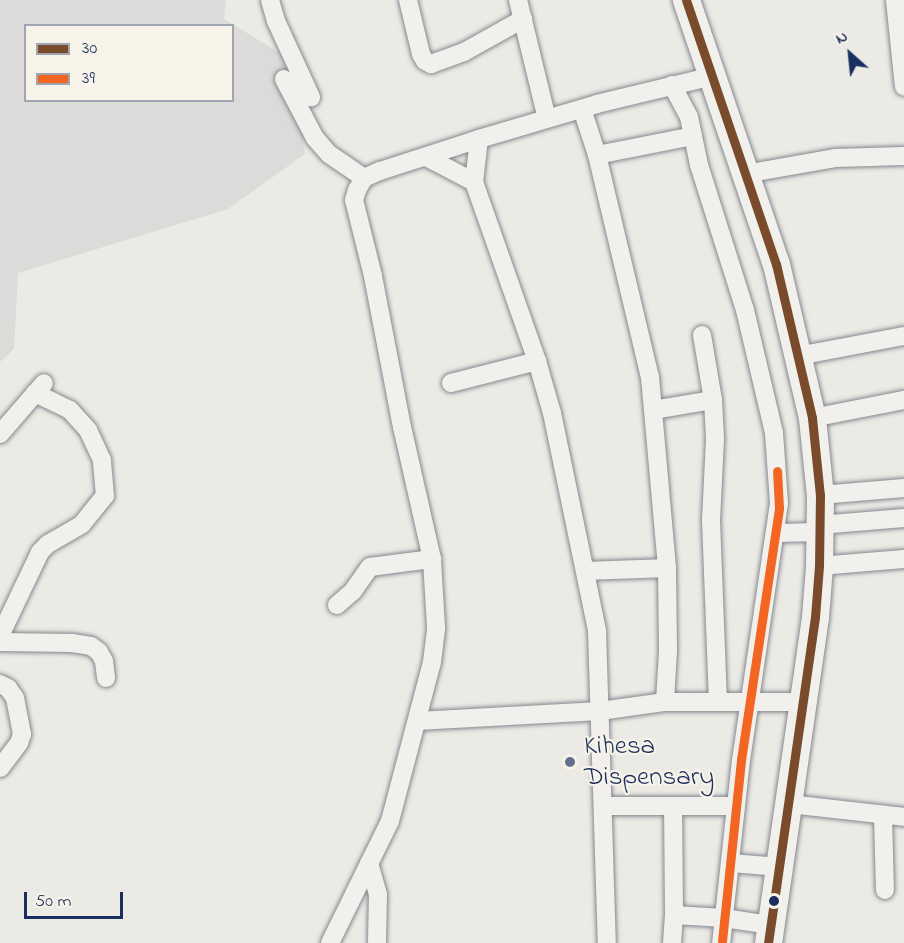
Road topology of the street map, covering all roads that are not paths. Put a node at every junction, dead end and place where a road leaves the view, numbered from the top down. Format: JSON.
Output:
{"nodes":[{"id":1,"x":270,"y":0,"type":"edge"},
{"id":2,"x":408,"y":0,"type":"edge"},
{"id":3,"x":518,"y":0,"type":"edge"},
{"id":4,"x":686,"y":0,"type":"edge"},
{"id":5,"x":895,"y":0,"type":"edge"},
{"id":6,"x":523,"y":19,"type":"junction"},
{"id":7,"x":713,"y":76,"type":"junction"},
{"id":8,"x":284,"y":79,"type":"dead end"},
{"id":9,"x":672,"y":85,"type":"junction"},
{"id":10,"x":904,"y":87,"type":"edge"},
{"id":11,"x":311,"y":97,"type":"dead end"},
{"id":12,"x":582,"y":109,"type":"junction"},
{"id":13,"x":547,"y":120,"type":"junction"},
{"id":14,"x":693,"y":135,"type":"junction"},
{"id":15,"x":479,"y":140,"type":"junction"},
{"id":16,"x":597,"y":155,"type":"junction"},
{"id":17,"x":904,"y":156,"type":"edge"},
{"id":18,"x":426,"y":157,"type":"junction"},
{"id":19,"x":745,"y":174,"type":"junction"},
{"id":20,"x":364,"y":178,"type":"junction"},
{"id":21,"x":474,"y":182,"type":"junction"},
{"id":22,"x":702,"y":335,"type":"dead end"},
{"id":23,"x":904,"y":336,"type":"edge"},
{"id":24,"x":798,"y":356,"type":"junction"},
{"id":25,"x":537,"y":361,"type":"junction"},
{"id":26,"x":451,"y":383,"type":"dead end"},
{"id":27,"x":713,"y":400,"type":"junction"},
{"id":28,"x":904,"y":400,"type":"edge"},
{"id":29,"x":653,"y":410,"type":"junction"},
{"id":30,"x":812,"y":418,"type":"junction"},
{"id":31,"x":0,"y":434,"type":"edge"},
{"id":32,"x":904,"y":489,"type":"edge"},
{"id":33,"x":820,"y":495,"type":"junction"},
{"id":34,"x":904,"y":518,"type":"edge"},
{"id":35,"x":819,"y":528,"type":"junction"},
{"id":36,"x":776,"y":533,"type":"junction"},
{"id":37,"x":432,"y":559,"type":"junction"},
{"id":38,"x":904,"y":560,"type":"edge"},
{"id":39,"x":819,"y":566,"type":"junction"},
{"id":40,"x":666,"y":568,"type":"junction"},
{"id":41,"x":586,"y":571,"type":"junction"},
{"id":42,"x":337,"y":605,"type":"dead end"},
{"id":43,"x":0,"y":636,"type":"edge"},
{"id":44,"x":0,"y":642,"type":"edge"},
{"id":45,"x":106,"y":678,"type":"dead end"},
{"id":46,"x":0,"y":684,"type":"edge"},
{"id":47,"x":664,"y":702,"type":"junction"},
{"id":48,"x":718,"y":702,"type":"junction"},
{"id":49,"x":802,"y":702,"type":"junction"},
{"id":50,"x":751,"y":703,"type":"junction"},
{"id":51,"x":600,"y":711,"type":"junction"},
{"id":52,"x":417,"y":721,"type":"junction"},
{"id":53,"x":0,"y":768,"type":"edge"},
{"id":54,"x":789,"y":804,"type":"junction"},
{"id":55,"x":603,"y":806,"type":"junction"},
{"id":56,"x":736,"y":806,"type":"junction"},
{"id":57,"x":673,"y":807,"type":"junction"},
{"id":58,"x":883,"y":816,"type":"junction"},
{"id":59,"x":904,"y":817,"type":"edge"},
{"id":60,"x":369,"y":863,"type":"junction"},
{"id":61,"x":731,"y":863,"type":"junction"},
{"id":62,"x":780,"y":867,"type":"junction"},
{"id":63,"x":885,"y":890,"type":"dead end"},
{"id":64,"x":674,"y":915,"type":"junction"},
{"id":65,"x":724,"y":918,"type":"junction"},
{"id":66,"x":769,"y":934,"type":"edge"},
{"id":67,"x":330,"y":943,"type":"edge"},
{"id":68,"x":377,"y":943,"type":"edge"},
{"id":69,"x":607,"y":943,"type":"edge"},
{"id":70,"x":672,"y":943,"type":"edge"},
{"id":71,"x":722,"y":943,"type":"edge"}],
"edges":[{"from":1,"to":11,"type":"street"},
{"from":2,"to":6,"type":"street"},
{"from":3,"to":6,"type":"street"},
{"from":4,"to":7,"type":"highway"},
{"from":5,"to":10,"type":"street"},
{"from":6,"to":13,"type":"street"},
{"from":7,"to":9,"type":"street"},
{"from":7,"to":19,"type":"highway"},
{"from":8,"to":20,"type":"street"},
{"from":9,"to":12,"type":"street"},
{"from":9,"to":14,"type":"street"},
{"from":12,"to":13,"type":"street"},
{"from":12,"to":16,"type":"street"},
{"from":13,"to":15,"type":"street"},
{"from":14,"to":16,"type":"street"},
{"from":14,"to":36,"type":"street"},
{"from":15,"to":18,"type":"street"},
{"from":15,"to":21,"type":"street"},
{"from":16,"to":29,"type":"street"},
{"from":17,"to":19,"type":"street"},
{"from":18,"to":20,"type":"street"},
{"from":18,"to":21,"type":"street"},
{"from":19,"to":24,"type":"highway"},
{"from":20,"to":37,"type":"street"},
{"from":21,"to":25,"type":"street"},
{"from":22,"to":27,"type":"street"},
{"from":23,"to":24,"type":"street"},
{"from":24,"to":30,"type":"highway"},
{"from":25,"to":26,"type":"street"},
{"from":25,"to":41,"type":"street"},
{"from":27,"to":29,"type":"street"},
{"from":27,"to":48,"type":"street"},
{"from":28,"to":30,"type":"street"},
{"from":29,"to":40,"type":"street"},
{"from":30,"to":33,"type":"highway"},
{"from":31,"to":43,"type":"street"},
{"from":32,"to":33,"type":"street"},
{"from":33,"to":35,"type":"highway"},
{"from":34,"to":35,"type":"street"},
{"from":35,"to":36,"type":"street"},
{"from":35,"to":39,"type":"highway"},
{"from":36,"to":50,"type":"street"},
{"from":37,"to":42,"type":"street"},
{"from":37,"to":52,"type":"street"},
{"from":38,"to":39,"type":"street"},
{"from":39,"to":49,"type":"highway"},
{"from":40,"to":41,"type":"street"},
{"from":40,"to":47,"type":"street"},
{"from":41,"to":51,"type":"street"},
{"from":44,"to":45,"type":"street"},
{"from":46,"to":53,"type":"street"},
{"from":47,"to":48,"type":"street"},
{"from":47,"to":51,"type":"street"},
{"from":48,"to":50,"type":"street"},
{"from":49,"to":50,"type":"street"},
{"from":49,"to":54,"type":"highway"},
{"from":50,"to":56,"type":"street"},
{"from":51,"to":52,"type":"street"},
{"from":51,"to":55,"type":"street"},
{"from":52,"to":60,"type":"street"},
{"from":54,"to":58,"type":"street"},
{"from":54,"to":62,"type":"highway"},
{"from":55,"to":57,"type":"street"},
{"from":55,"to":69,"type":"street"},
{"from":56,"to":57,"type":"street"},
{"from":56,"to":61,"type":"street"},
{"from":57,"to":64,"type":"street"},
{"from":58,"to":59,"type":"street"},
{"from":58,"to":63,"type":"street"},
{"from":60,"to":67,"type":"street"},
{"from":60,"to":68,"type":"street"},
{"from":61,"to":62,"type":"street"},
{"from":61,"to":65,"type":"street"},
{"from":62,"to":66,"type":"highway"},
{"from":64,"to":65,"type":"street"},
{"from":64,"to":70,"type":"street"},
{"from":65,"to":66,"type":"street"},
{"from":65,"to":71,"type":"street"}]}
